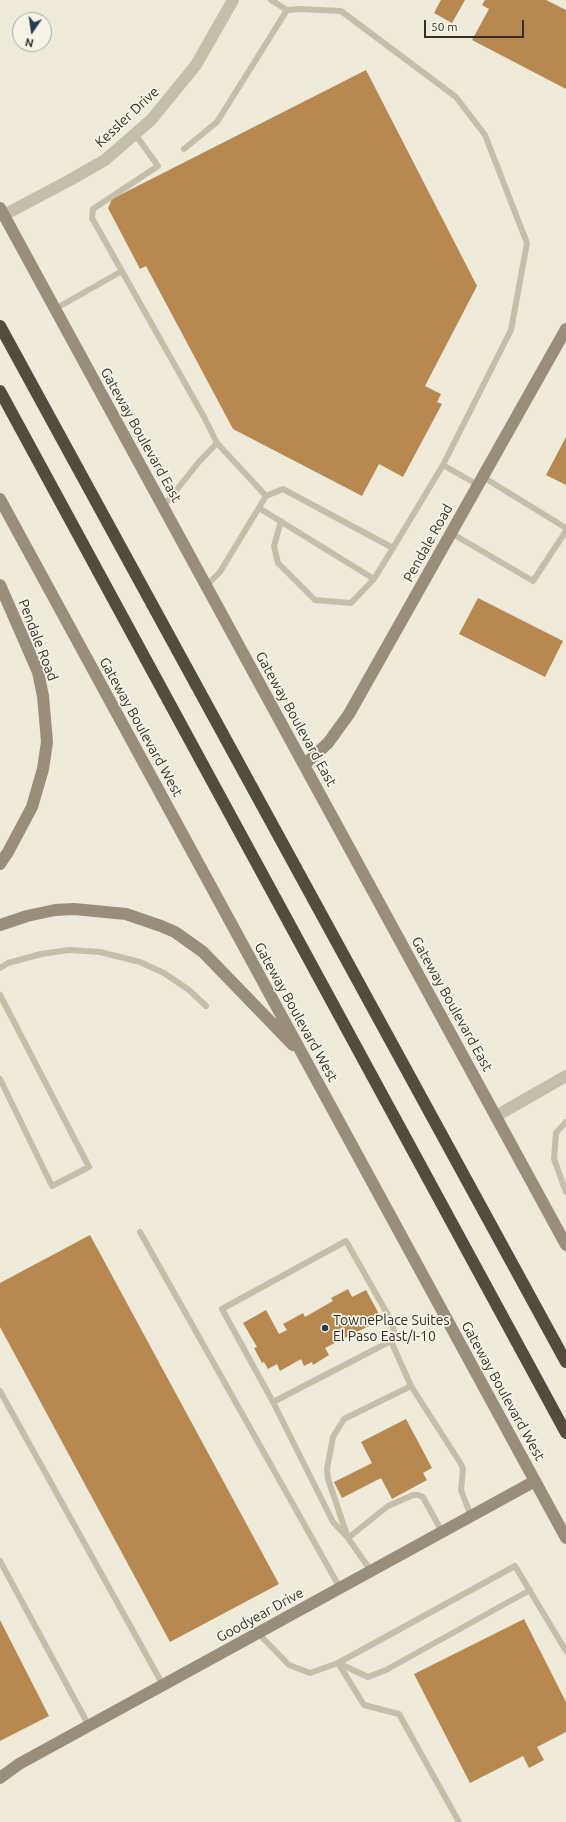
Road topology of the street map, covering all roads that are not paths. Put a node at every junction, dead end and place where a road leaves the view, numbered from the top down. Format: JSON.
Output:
{"nodes":[{"id":1,"x":233,"y":0,"type":"edge"},
{"id":2,"x":271,"y":0,"type":"edge"},
{"id":3,"x":287,"y":10,"type":"junction"},
{"id":4,"x":135,"y":134,"type":"junction"},
{"id":5,"x":184,"y":149,"type":"dead end"},
{"id":6,"x":2,"y":212,"type":"edge"},
{"id":7,"x":122,"y":271,"type":"junction"},
{"id":8,"x":55,"y":309,"type":"junction"},
{"id":9,"x":0,"y":326,"type":"edge"},
{"id":10,"x":566,"y":329,"type":"edge"},
{"id":11,"x":0,"y":391,"type":"edge"},
{"id":12,"x":217,"y":443,"type":"junction"},
{"id":13,"x":443,"y":465,"type":"junction"},
{"id":14,"x":480,"y":481,"type":"junction"},
{"id":15,"x":266,"y":496,"type":"junction"},
{"id":16,"x":0,"y":499,"type":"edge"},
{"id":17,"x":163,"y":507,"type":"junction"},
{"id":18,"x":259,"y":508,"type":"junction"},
{"id":19,"x":281,"y":522,"type":"junction"},
{"id":20,"x":566,"y":530,"type":"edge"},
{"id":21,"x":451,"y":533,"type":"junction"},
{"id":22,"x":393,"y":548,"type":"junction"},
{"id":23,"x":374,"y":579,"type":"junction"},
{"id":24,"x":0,"y":585,"type":"edge"},
{"id":25,"x":206,"y":586,"type":"junction"},
{"id":26,"x":304,"y":765,"type":"junction"},
{"id":27,"x":0,"y":864,"type":"edge"},
{"id":28,"x":0,"y":925,"type":"edge"},
{"id":29,"x":0,"y":968,"type":"edge"},
{"id":30,"x":0,"y":995,"type":"edge"},
{"id":31,"x":206,"y":1006,"type":"dead end"},
{"id":32,"x":304,"y":1058,"type":"junction"},
{"id":33,"x":566,"y":1076,"type":"edge"},
{"id":34,"x":0,"y":1079,"type":"edge"},
{"id":35,"x":496,"y":1116,"type":"junction"},
{"id":36,"x":566,"y":1122,"type":"edge"},
{"id":37,"x":566,"y":1192,"type":"edge"},
{"id":38,"x":140,"y":1232,"type":"dead end"},
{"id":39,"x":566,"y":1245,"type":"edge"},
{"id":40,"x":391,"y":1341,"type":"junction"},
{"id":41,"x":566,"y":1362,"type":"edge"},
{"id":42,"x":411,"y":1386,"type":"junction"},
{"id":43,"x":0,"y":1391,"type":"edge"},
{"id":44,"x":274,"y":1402,"type":"junction"},
{"id":45,"x":566,"y":1433,"type":"edge"},
{"id":46,"x":535,"y":1481,"type":"junction"},
{"id":47,"x":471,"y":1516,"type":"junction"},
{"id":48,"x":442,"y":1532,"type":"junction"},
{"id":49,"x":348,"y":1538,"type":"junction"},
{"id":50,"x":566,"y":1538,"type":"edge"},
{"id":51,"x":0,"y":1561,"type":"edge"},
{"id":52,"x":371,"y":1571,"type":"junction"},
{"id":53,"x":340,"y":1588,"type":"junction"},
{"id":54,"x":530,"y":1590,"type":"junction"},
{"id":55,"x":258,"y":1633,"type":"junction"},
{"id":56,"x":566,"y":1651,"type":"edge"},
{"id":57,"x":338,"y":1664,"type":"junction"},
{"id":58,"x":163,"y":1685,"type":"junction"},
{"id":59,"x":89,"y":1726,"type":"junction"},
{"id":60,"x":0,"y":1778,"type":"edge"},
{"id":61,"x":459,"y":1822,"type":"edge"}],
"edges":[{"from":1,"to":4,"type":"street","name":"Kessler Drive"},
{"from":2,"to":3,"type":"lane"},
{"from":3,"to":5,"type":"lane"},
{"from":3,"to":13,"type":"lane"},
{"from":4,"to":6,"type":"street","name":"Kessler Drive"},
{"from":4,"to":7,"type":"lane"},
{"from":6,"to":8,"type":"main road","name":"Gateway Boulevard East"},
{"from":7,"to":8,"type":"lane"},
{"from":7,"to":12,"type":"lane"},
{"from":8,"to":17,"type":"main road","name":"Gateway Boulevard East"},
{"from":9,"to":41,"type":"highway"},
{"from":10,"to":14,"type":"main road","name":"Pendale Road"},
{"from":11,"to":45,"type":"highway"},
{"from":12,"to":15,"type":"lane"},
{"from":12,"to":17,"type":"lane"},
{"from":13,"to":14,"type":"lane"},
{"from":13,"to":22,"type":"lane"},
{"from":14,"to":20,"type":"lane"},
{"from":14,"to":21,"type":"main road","name":"Pendale Road"},
{"from":15,"to":18,"type":"lane"},
{"from":15,"to":22,"type":"lane"},
{"from":16,"to":32,"type":"main road","name":"Gateway Boulevard West"},
{"from":17,"to":25,"type":"main road","name":"Gateway Boulevard East"},
{"from":18,"to":19,"type":"lane"},
{"from":18,"to":25,"type":"lane"},
{"from":19,"to":23,"type":"lane"},
{"from":19,"to":23,"type":"lane"},
{"from":20,"to":21,"type":"lane"},
{"from":21,"to":26,"type":"main road","name":"Pendale Road"},
{"from":22,"to":23,"type":"lane"},
{"from":24,"to":27,"type":"main road","name":"Pendale Road"},
{"from":25,"to":26,"type":"main road","name":"Gateway Boulevard East"},
{"from":26,"to":35,"type":"main road","name":"Gateway Boulevard East"},
{"from":28,"to":32,"type":"main road"},
{"from":29,"to":31,"type":"lane"},
{"from":30,"to":34,"type":"lane"},
{"from":32,"to":46,"type":"main road","name":"Gateway Boulevard West"},
{"from":33,"to":35,"type":"street"},
{"from":35,"to":39,"type":"main road","name":"Gateway Boulevard East"},
{"from":36,"to":37,"type":"lane"},
{"from":38,"to":53,"type":"lane"},
{"from":40,"to":42,"type":"lane"},
{"from":40,"to":44,"type":"lane"},
{"from":40,"to":44,"type":"lane"},
{"from":42,"to":47,"type":"lane"},
{"from":42,"to":49,"type":"lane"},
{"from":43,"to":58,"type":"lane"},
{"from":44,"to":49,"type":"lane"},
{"from":46,"to":47,"type":"main road","name":"Goodyear Drive"},
{"from":46,"to":50,"type":"main road","name":"Gateway Boulevard West"},
{"from":47,"to":48,"type":"main road","name":"Goodyear Drive"},
{"from":48,"to":49,"type":"lane"},
{"from":48,"to":52,"type":"main road","name":"Goodyear Drive"},
{"from":49,"to":52,"type":"lane"},
{"from":51,"to":59,"type":"lane"},
{"from":52,"to":53,"type":"main road","name":"Goodyear Drive"},
{"from":53,"to":55,"type":"main road","name":"Goodyear Drive"},
{"from":54,"to":56,"type":"lane"},
{"from":54,"to":57,"type":"lane"},
{"from":54,"to":57,"type":"lane"},
{"from":55,"to":57,"type":"lane"},
{"from":55,"to":58,"type":"main road","name":"Goodyear Drive"},
{"from":57,"to":61,"type":"lane"},
{"from":58,"to":59,"type":"main road","name":"Goodyear Drive"},
{"from":59,"to":60,"type":"main road","name":"Goodyear Drive"}]}
